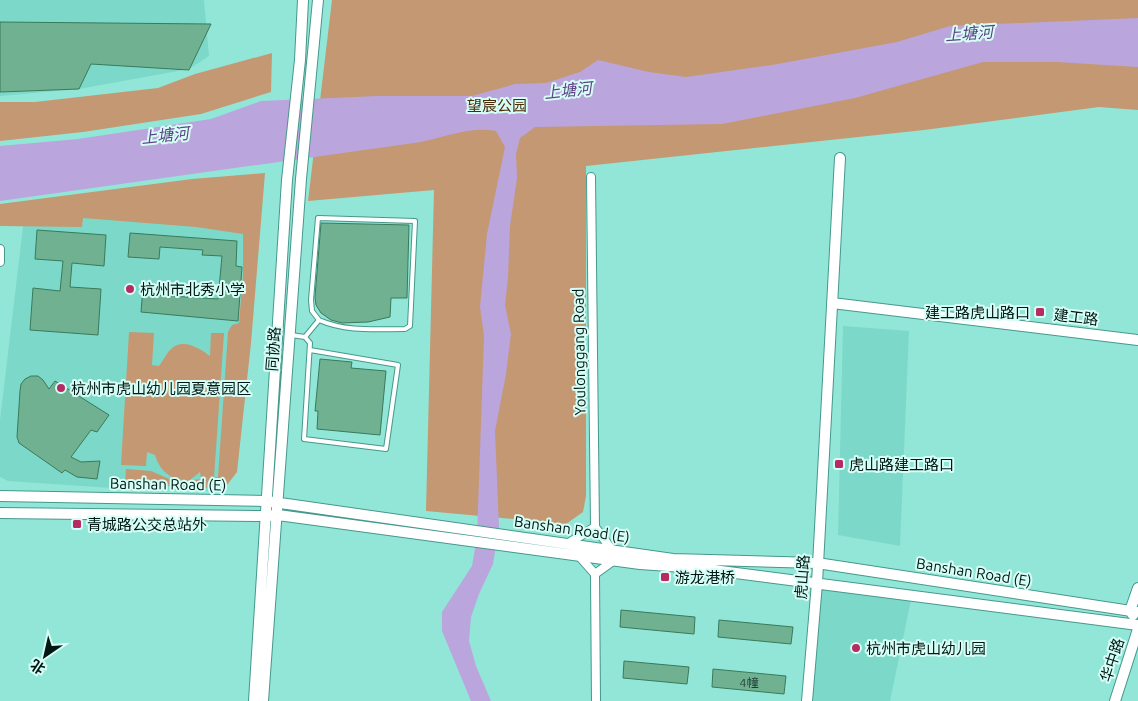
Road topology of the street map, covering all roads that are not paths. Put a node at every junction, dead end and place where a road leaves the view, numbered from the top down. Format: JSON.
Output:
{"nodes":[{"id":1,"x":303,"y":0,"type":"edge"},
{"id":2,"x":318,"y":0,"type":"edge"},
{"id":3,"x":840,"y":158,"type":"dead end"},
{"id":4,"x":591,"y":177,"type":"dead end"},
{"id":5,"x":0,"y":248,"type":"edge"},
{"id":6,"x":0,"y":262,"type":"edge"},
{"id":7,"x":832,"y":303,"type":"junction"},
{"id":8,"x":319,"y":320,"type":"junction"},
{"id":9,"x":289,"y":335,"type":"junction"},
{"id":10,"x":305,"y":337,"type":"junction"},
{"id":11,"x":1138,"y":340,"type":"edge"},
{"id":12,"x":310,"y":350,"type":"junction"},
{"id":13,"x":0,"y":496,"type":"edge"},
{"id":14,"x":272,"y":502,"type":"junction"},
{"id":15,"x":0,"y":512,"type":"edge"},
{"id":16,"x":278,"y":515,"type":"junction"},
{"id":17,"x":265,"y":516,"type":"junction"},
{"id":18,"x":595,"y":527,"type":"junction"},
{"id":19,"x":500,"y":539,"type":"junction"},
{"id":20,"x":567,"y":544,"type":"junction"},
{"id":21,"x":613,"y":555,"type":"junction"},
{"id":22,"x":579,"y":556,"type":"junction"},
{"id":23,"x":818,"y":563,"type":"junction"},
{"id":24,"x":595,"y":574,"type":"junction"},
{"id":25,"x":817,"y":583,"type":"junction"},
{"id":26,"x":1138,"y":588,"type":"edge"},
{"id":27,"x":1134,"y":612,"type":"edge"},
{"id":28,"x":1138,"y":626,"type":"edge"},
{"id":29,"x":254,"y":701,"type":"edge"},
{"id":30,"x":263,"y":701,"type":"edge"},
{"id":31,"x":596,"y":701,"type":"edge"},
{"id":32,"x":807,"y":701,"type":"edge"},
{"id":33,"x":1115,"y":701,"type":"edge"}],
"edges":[{"from":1,"to":14,"type":"main road","name":"同协路"},
{"from":2,"to":9,"type":"main road","name":"同协路"},
{"from":3,"to":7,"type":"main road"},
{"from":4,"to":18,"type":"street","name":"Youlonggang Road"},
{"from":5,"to":6,"type":"street"},
{"from":7,"to":11,"type":"main road","name":"建工路"},
{"from":7,"to":23,"type":"main road","name":"虎山路"},
{"from":8,"to":8,"type":"lane"},
{"from":8,"to":10,"type":"lane"},
{"from":9,"to":10,"type":"lane"},
{"from":9,"to":14,"type":"main road","name":"同协路"},
{"from":10,"to":12,"type":"lane"},
{"from":12,"to":12,"type":"lane"},
{"from":13,"to":14,"type":"main road","name":"Banshan Road (E)"},
{"from":14,"to":16,"type":"main road","name":"同协路"},
{"from":14,"to":17,"type":"main road","name":"同协路"},
{"from":14,"to":19,"type":"main road","name":"Banshan Road (E)"},
{"from":15,"to":17,"type":"main road","name":"Banshan Road (E)"},
{"from":16,"to":17,"type":"main road","name":"Banshan Road (E)"},
{"from":16,"to":19,"type":"main road","name":"Banshan Road (E)"},
{"from":16,"to":30,"type":"main road","name":"同协路"},
{"from":17,"to":29,"type":"main road","name":"同协路"},
{"from":18,"to":20,"type":"street"},
{"from":18,"to":21,"type":"street"},
{"from":19,"to":20,"type":"main road","name":"Banshan Road (E)"},
{"from":19,"to":22,"type":"main road","name":"Banshan Road (E)"},
{"from":20,"to":21,"type":"main road","name":"Banshan Road (E)"},
{"from":21,"to":22,"type":"main road","name":"Banshan Road (E)"},
{"from":21,"to":23,"type":"main road","name":"Banshan Road (E)"},
{"from":21,"to":24,"type":"street"},
{"from":21,"to":25,"type":"main road","name":"Banshan Road (E)"},
{"from":22,"to":24,"type":"street"},
{"from":23,"to":25,"type":"main road","name":"虎山路"},
{"from":23,"to":27,"type":"main road","name":"Banshan Road (E)"},
{"from":24,"to":31,"type":"street"},
{"from":25,"to":28,"type":"main road","name":"Banshan Road (E)"},
{"from":25,"to":32,"type":"main road","name":"虎山路"},
{"from":26,"to":27,"type":"main road"},
{"from":27,"to":28,"type":"main road","name":"华中路"},
{"from":28,"to":33,"type":"main road","name":"华中路"}]}
